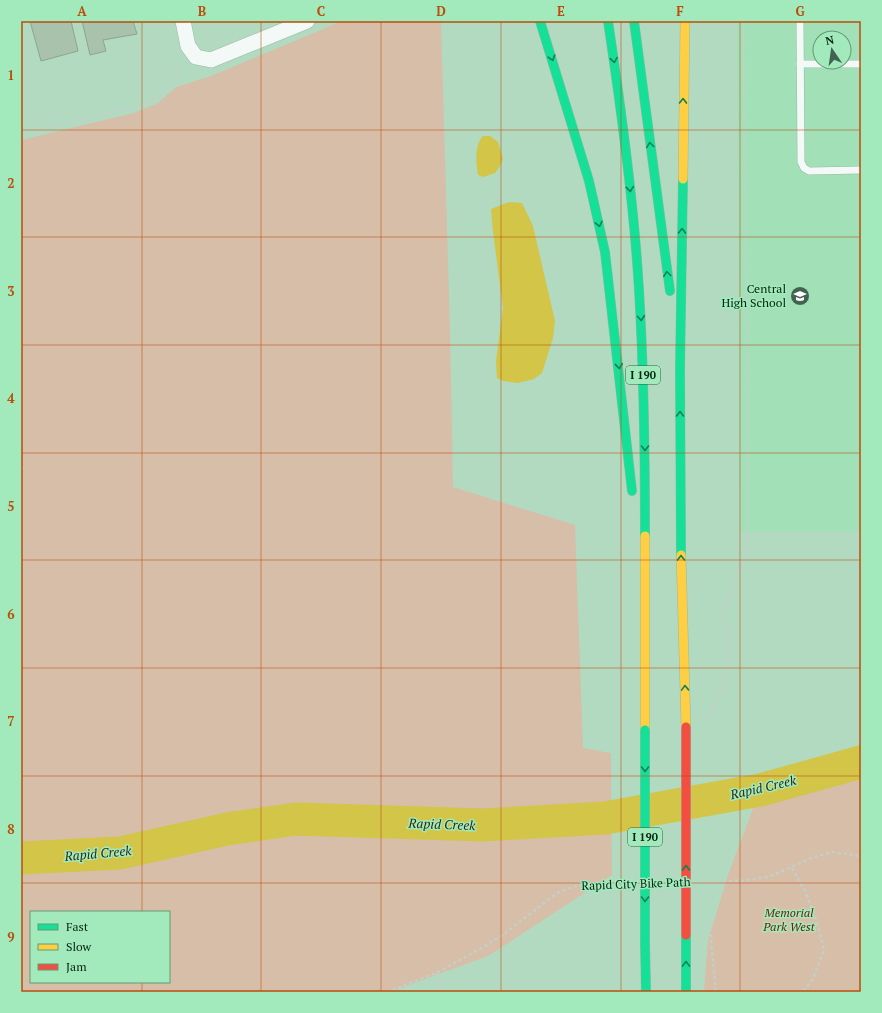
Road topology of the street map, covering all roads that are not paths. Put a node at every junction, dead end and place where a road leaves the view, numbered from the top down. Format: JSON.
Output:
{"nodes":[{"id":1,"x":183,"y":21,"type":"edge"},
{"id":2,"x":307,"y":21,"type":"edge"},
{"id":3,"x":540,"y":21,"type":"edge"},
{"id":4,"x":608,"y":21,"type":"edge"},
{"id":5,"x":634,"y":21,"type":"edge"},
{"id":6,"x":684,"y":21,"type":"edge"},
{"id":7,"x":800,"y":21,"type":"edge"},
{"id":8,"x":800,"y":64,"type":"junction"},
{"id":9,"x":861,"y":64,"type":"edge"},
{"id":10,"x":861,"y":170,"type":"edge"},
{"id":11,"x":680,"y":368,"type":"junction"},
{"id":12,"x":634,"y":502,"type":"dead end"},
{"id":13,"x":636,"y":526,"type":"dead end"},
{"id":14,"x":645,"y":605,"type":"junction"},
{"id":15,"x":646,"y":992,"type":"edge"},
{"id":16,"x":686,"y":992,"type":"edge"}],
"edges":[{"from":1,"to":2,"type":"street"},
{"from":3,"to":12,"type":"highway","one_way":true},
{"from":4,"to":14,"type":"highway","number":"I 190","one_way":true},
{"from":11,"to":5,"type":"highway","one_way":true},
{"from":11,"to":6,"type":"highway","one_way":true},
{"from":7,"to":8,"type":"lane"},
{"from":8,"to":9,"type":"lane"},
{"from":8,"to":10,"type":"lane"},
{"from":16,"to":11,"type":"highway","one_way":true,"bridge":true},
{"from":13,"to":14,"type":"highway"},
{"from":14,"to":15,"type":"highway","number":"I 190","one_way":true,"bridge":true}]}
